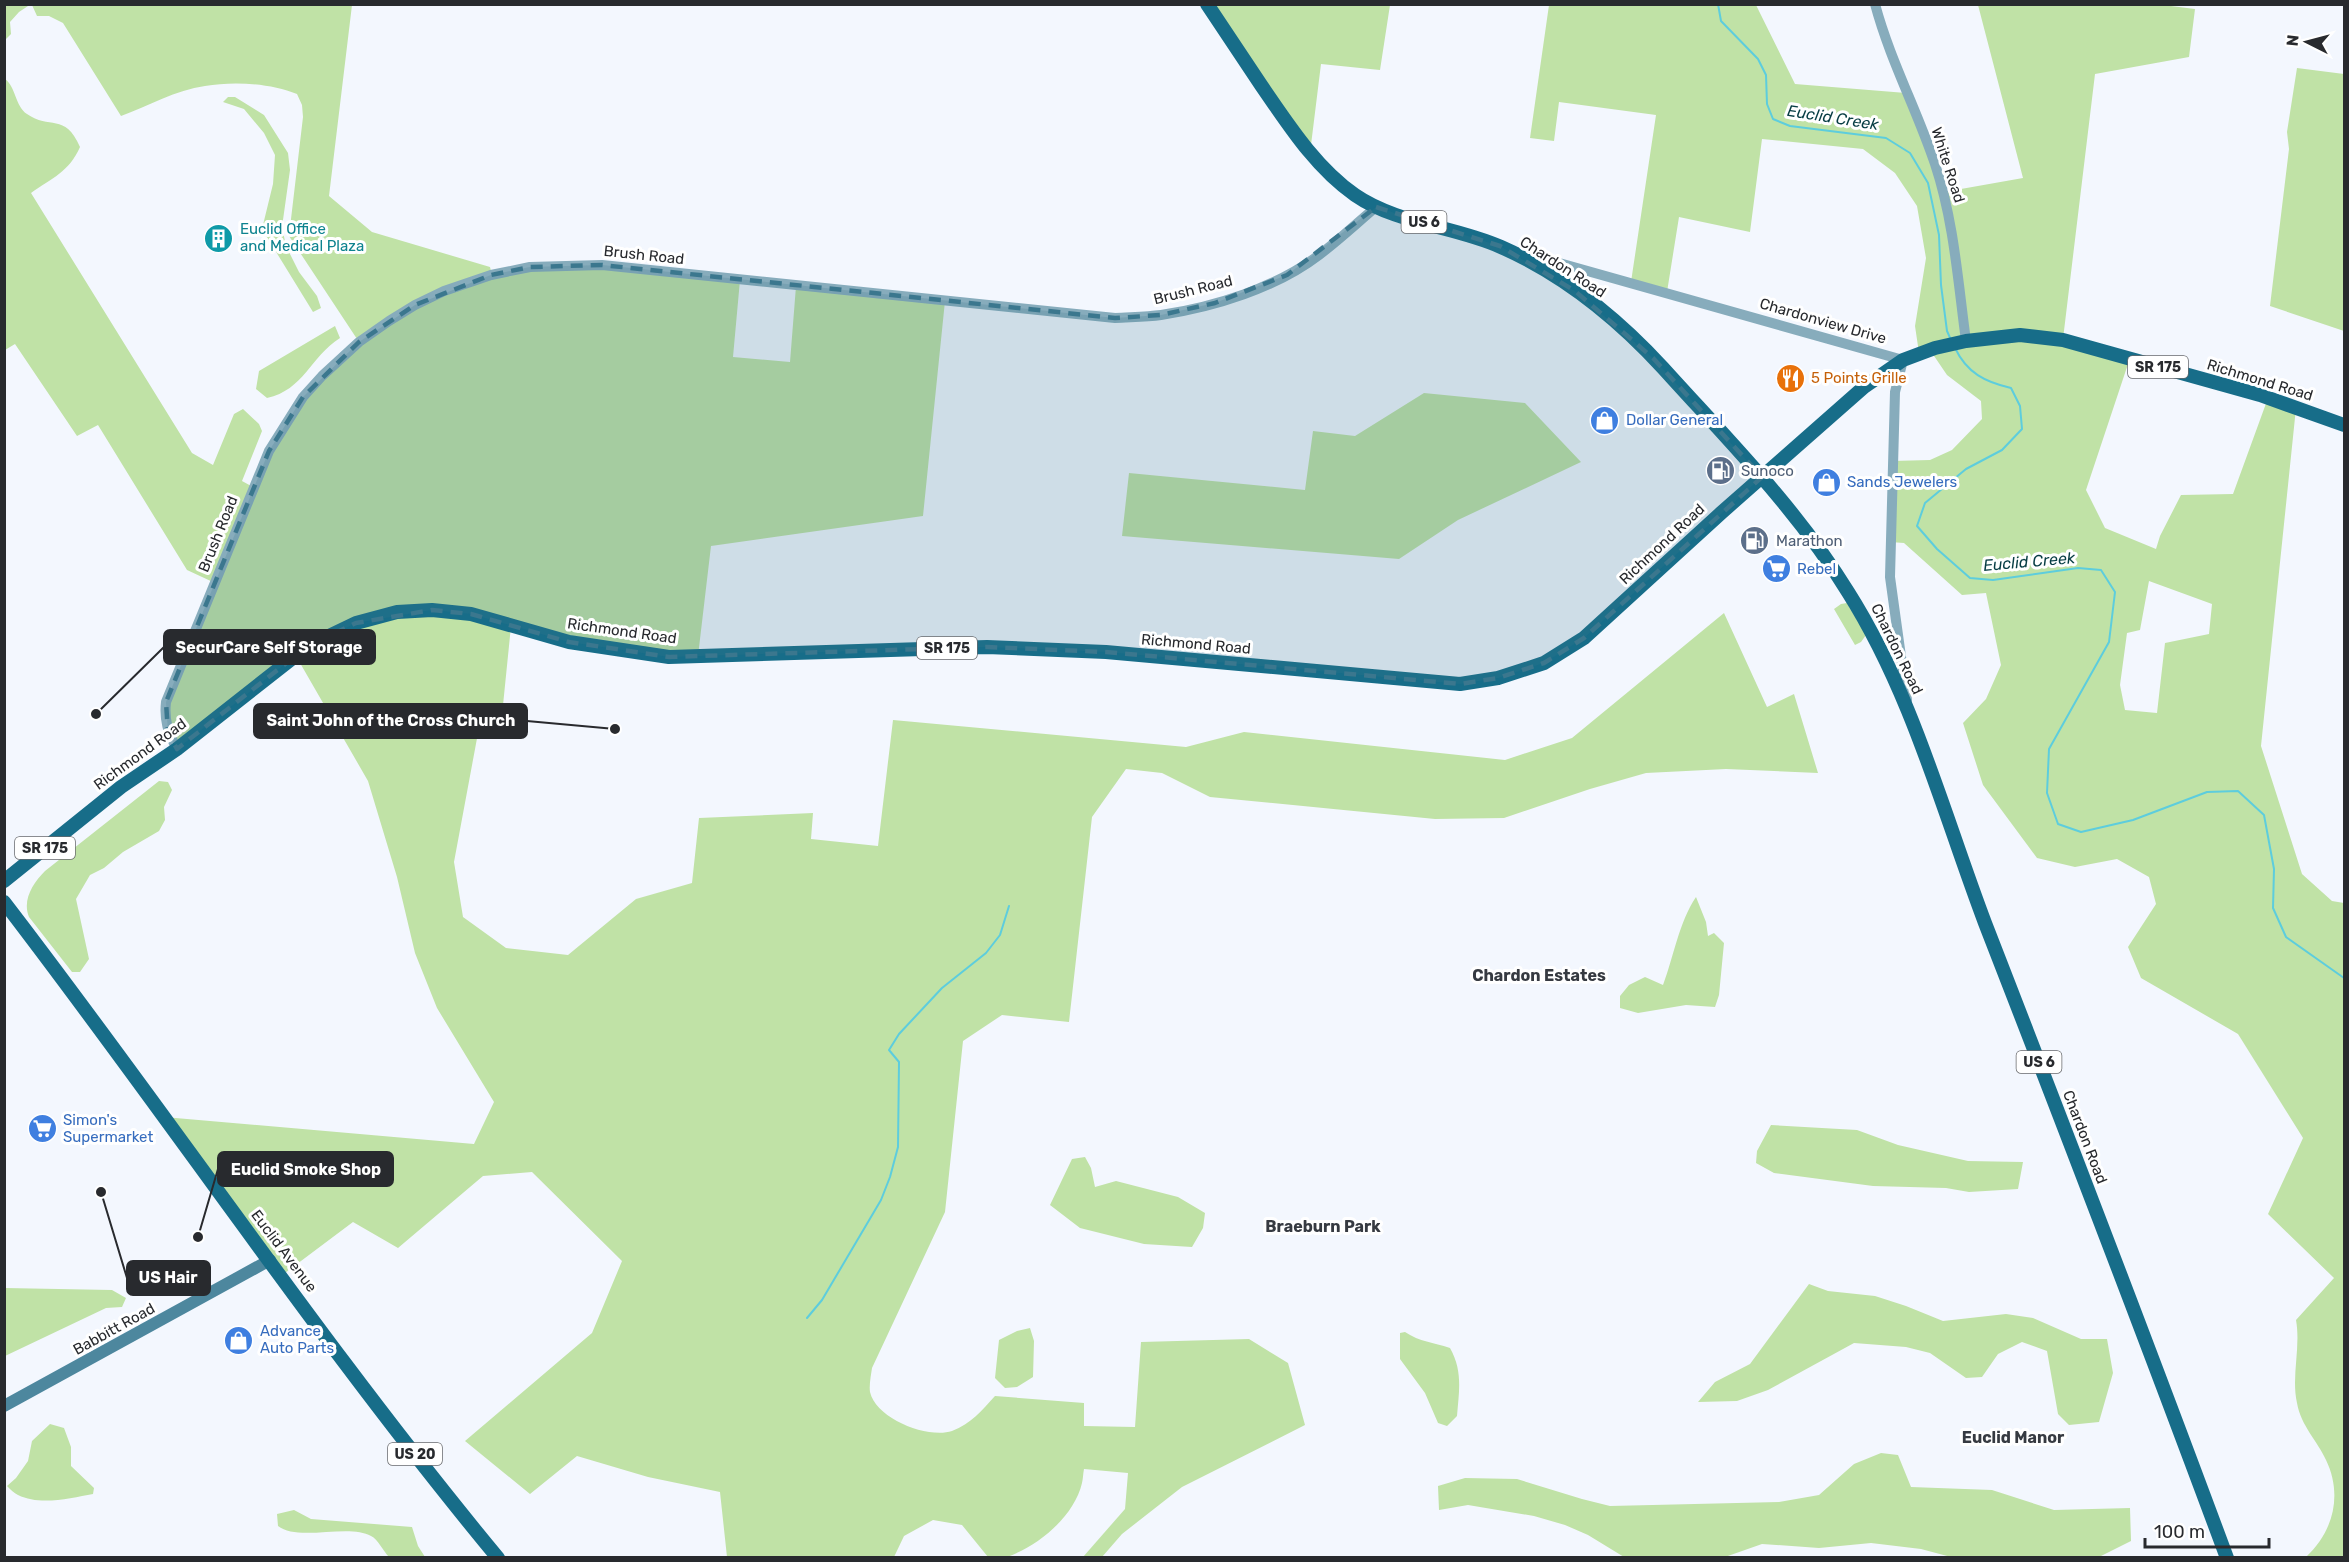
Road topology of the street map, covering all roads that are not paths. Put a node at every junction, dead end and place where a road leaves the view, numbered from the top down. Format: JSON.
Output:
{"nodes":[{"id":1,"x":1207,"y":4,"type":"edge"},
{"id":2,"x":1875,"y":4,"type":"edge"},
{"id":3,"x":1376,"y":207,"type":"junction"},
{"id":4,"x":1500,"y":246,"type":"junction"},
{"id":5,"x":1966,"y":341,"type":"junction"},
{"id":6,"x":1903,"y":360,"type":"junction"},
{"id":7,"x":2344,"y":425,"type":"edge"},
{"id":8,"x":1762,"y":477,"type":"junction"},
{"id":9,"x":1908,"y":709,"type":"junction"},
{"id":10,"x":177,"y":748,"type":"junction"},
{"id":11,"x":4,"y":881,"type":"edge"},
{"id":12,"x":4,"y":902,"type":"edge"},
{"id":13,"x":270,"y":1260,"type":"junction"},
{"id":14,"x":4,"y":1406,"type":"edge"},
{"id":15,"x":498,"y":1557,"type":"edge"},
{"id":16,"x":2227,"y":1557,"type":"edge"}],
"edges":[{"from":1,"to":3,"type":"main road","name":"Chardon Road","number":"US 6"},
{"from":2,"to":5,"type":"street","name":"White Road"},
{"from":3,"to":4,"type":"main road","name":"Chardon Road","number":"US 6"},
{"from":3,"to":10,"type":"street","name":"Brush Road"},
{"from":4,"to":6,"type":"street","name":"Chardonview Drive"},
{"from":4,"to":8,"type":"main road","name":"Chardon Road","number":"US 6"},
{"from":5,"to":6,"type":"main road","name":"Richmond Road","number":"SR 175"},
{"from":5,"to":7,"type":"main road","name":"Richmond Road","number":"SR 175"},
{"from":6,"to":8,"type":"main road","name":"Richmond Road","number":"SR 175"},
{"from":6,"to":9,"type":"street"},
{"from":8,"to":9,"type":"main road","name":"Chardon Road","number":"US 6"},
{"from":8,"to":10,"type":"main road","name":"Richmond Road","number":"SR 175"},
{"from":9,"to":16,"type":"main road","name":"Chardon Road","number":"US 6"},
{"from":10,"to":11,"type":"main road","name":"Richmond Road","number":"SR 175"},
{"from":12,"to":13,"type":"main road","name":"Euclid Avenue","number":"US 20"},
{"from":13,"to":14,"type":"main road","name":"Babbitt Road"},
{"from":13,"to":15,"type":"main road","name":"Euclid Avenue","number":"US 20"}]}
